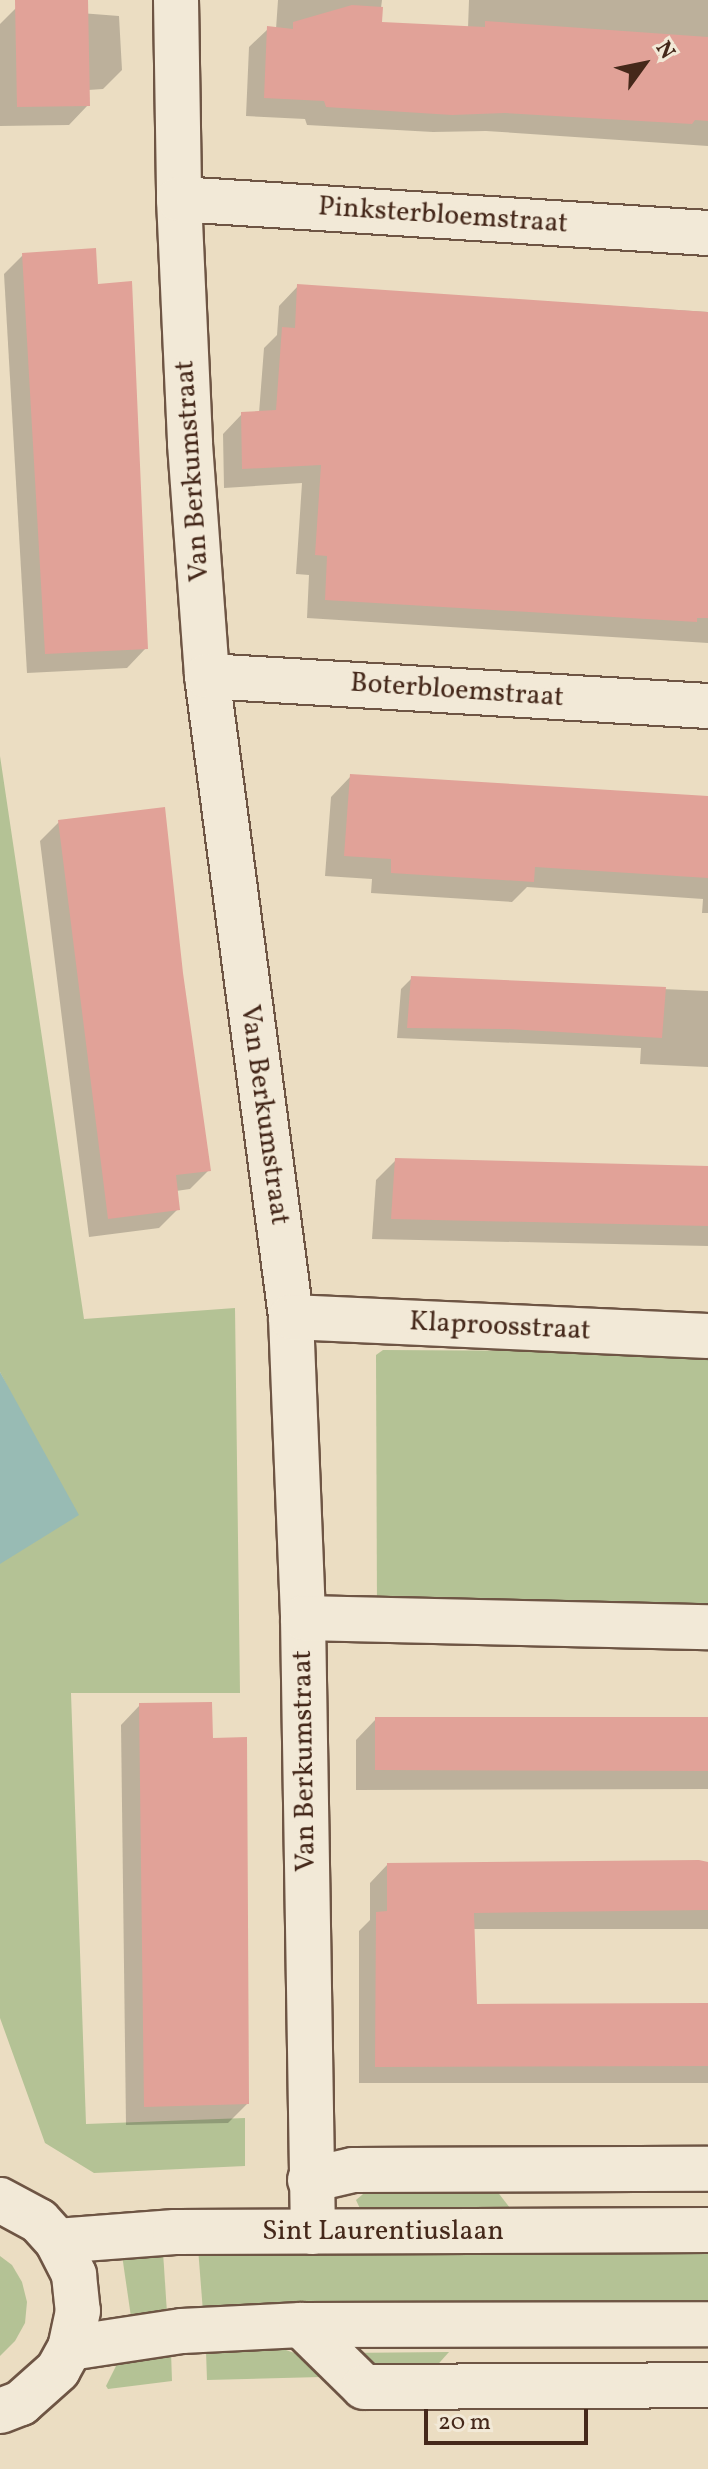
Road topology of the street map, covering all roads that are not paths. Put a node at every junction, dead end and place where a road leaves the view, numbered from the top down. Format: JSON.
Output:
{"nodes":[{"id":1,"x":176,"y":0,"type":"edge"},
{"id":2,"x":179,"y":199,"type":"junction"},
{"id":3,"x":708,"y":233,"type":"edge"},
{"id":4,"x":207,"y":676,"type":"junction"},
{"id":5,"x":708,"y":706,"type":"edge"},
{"id":6,"x":291,"y":1317,"type":"junction"},
{"id":7,"x":708,"y":1336,"type":"edge"},
{"id":8,"x":303,"y":1618,"type":"junction"},
{"id":9,"x":708,"y":1627,"type":"edge"},
{"id":10,"x":708,"y":2169,"type":"edge"},
{"id":11,"x":310,"y":2180,"type":"junction"},
{"id":12,"x":0,"y":2200,"type":"edge"},
{"id":13,"x":708,"y":2230,"type":"edge"},
{"id":14,"x":313,"y":2232,"type":"junction"},
{"id":15,"x":57,"y":2241,"type":"junction"},
{"id":16,"x":708,"y":2324,"type":"edge"},
{"id":17,"x":301,"y":2325,"type":"junction"},
{"id":18,"x":70,"y":2348,"type":"junction"},
{"id":19,"x":708,"y":2385,"type":"edge"},
{"id":20,"x":0,"y":2411,"type":"edge"}],
"edges":[{"from":1,"to":2,"type":"street","name":"Van Berkumstraat"},
{"from":2,"to":3,"type":"street","name":"Pinksterbloemstraat"},
{"from":2,"to":4,"type":"street","name":"Van Berkumstraat"},
{"from":4,"to":5,"type":"street","name":"Boterbloemstraat"},
{"from":4,"to":6,"type":"street","name":"Van Berkumstraat"},
{"from":6,"to":7,"type":"street","name":"Klaproosstraat"},
{"from":6,"to":8,"type":"street","name":"Van Berkumstraat"},
{"from":8,"to":9,"type":"street"},
{"from":8,"to":11,"type":"street","name":"Van Berkumstraat"},
{"from":10,"to":11,"type":"street","name":"Sint Laurentiuslaan"},
{"from":11,"to":14,"type":"street","name":"Van Berkumstraat"},
{"from":12,"to":15,"type":"street"},
{"from":13,"to":14,"type":"street","name":"Sint Laurentiuslaan"},
{"from":14,"to":15,"type":"street","name":"Sint Laurentiuslaan"},
{"from":15,"to":18,"type":"street"},
{"from":16,"to":17,"type":"street"},
{"from":17,"to":18,"type":"street"},
{"from":17,"to":19,"type":"street"},
{"from":18,"to":20,"type":"street"}]}
